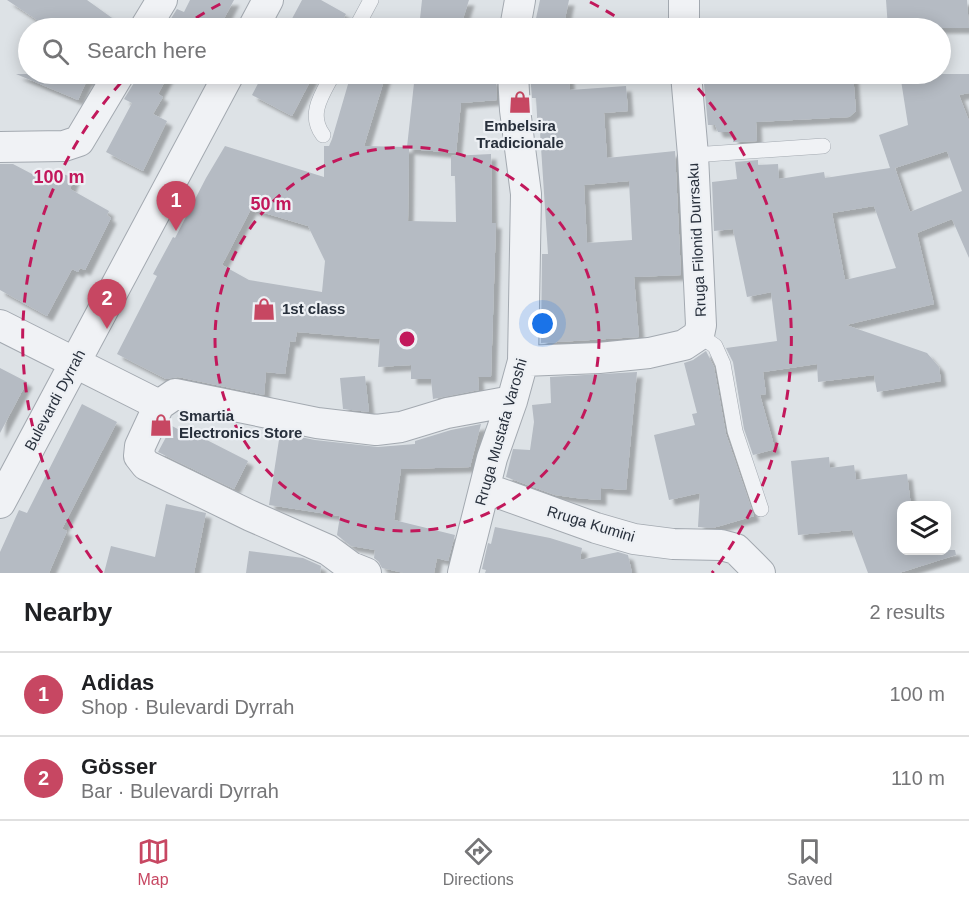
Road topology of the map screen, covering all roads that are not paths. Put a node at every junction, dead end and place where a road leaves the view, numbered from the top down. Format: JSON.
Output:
{"nodes":[{"id":1,"x":162,"y":0,"type":"edge"},
{"id":2,"x":268,"y":0,"type":"edge"},
{"id":3,"x":371,"y":0,"type":"edge"},
{"id":4,"x":520,"y":0,"type":"edge"},
{"id":5,"x":684,"y":0,"type":"edge"},
{"id":6,"x":151,"y":18,"type":"edge"},
{"id":7,"x":258,"y":18,"type":"edge"},
{"id":8,"x":361,"y":18,"type":"edge"},
{"id":9,"x":517,"y":18,"type":"edge"},
{"id":10,"x":684,"y":18,"type":"edge"},
{"id":11,"x":113,"y":84,"type":"edge"},
{"id":12,"x":224,"y":84,"type":"edge"},
{"id":13,"x":328,"y":84,"type":"edge"},
{"id":14,"x":514,"y":84,"type":"edge"},
{"id":15,"x":687,"y":84,"type":"edge"},
{"id":16,"x":323,"y":135,"type":"dead end"},
{"id":17,"x":823,"y":146,"type":"dead end"},
{"id":18,"x":0,"y":147,"type":"edge"},
{"id":19,"x":693,"y":155,"type":"junction"},
{"id":20,"x":0,"y":325,"type":"edge"},
{"id":21,"x":699,"y":335,"type":"junction"},
{"id":22,"x":75,"y":362,"type":"junction"},
{"id":23,"x":523,"y":362,"type":"junction"},
{"id":24,"x":512,"y":401,"type":"junction"},
{"id":25,"x":159,"y":405,"type":"junction"},
{"id":26,"x":485,"y":488,"type":"junction"},
{"id":27,"x":0,"y":503,"type":"edge"},
{"id":28,"x":761,"y":509,"type":"dead end"},
{"id":29,"x":366,"y":573,"type":"edge"},
{"id":30,"x":463,"y":573,"type":"edge"},
{"id":31,"x":760,"y":573,"type":"edge"}],
"edges":[{"from":1,"to":6,"type":"street"},
{"from":2,"to":7,"type":"street"},
{"from":3,"to":8,"type":"lane"},
{"from":4,"to":9,"type":"street"},
{"from":5,"to":10,"type":"street"},
{"from":11,"to":18,"type":"street"},
{"from":12,"to":22,"type":"street","name":"Bulevardi Dyrrah"},
{"from":13,"to":16,"type":"lane"},
{"from":14,"to":23,"type":"street","name":"Rruga Mustafa Varoshi"},
{"from":15,"to":19,"type":"street","name":"Rruga Filonid Durrsaku"},
{"from":17,"to":19,"type":"lane"},
{"from":19,"to":21,"type":"street","name":"Rruga Filonid Durrsaku"},
{"from":20,"to":22,"type":"street"},
{"from":21,"to":23,"type":"street","name":"Rruga Filonid Durrsaku"},
{"from":21,"to":28,"type":"lane"},
{"from":22,"to":25,"type":"street"},
{"from":22,"to":27,"type":"street","name":"Bulevardi Dyrrah"},
{"from":23,"to":24,"type":"street","name":"Rruga Mustafa Varoshi"},
{"from":24,"to":25,"type":"street"},
{"from":24,"to":26,"type":"street","name":"Rruga Mustafa Varoshi"},
{"from":25,"to":29,"type":"street"},
{"from":26,"to":30,"type":"street","name":"Rruga Mustafa Varoshi"},
{"from":26,"to":31,"type":"street","name":"Rruga Kumini"}]}
